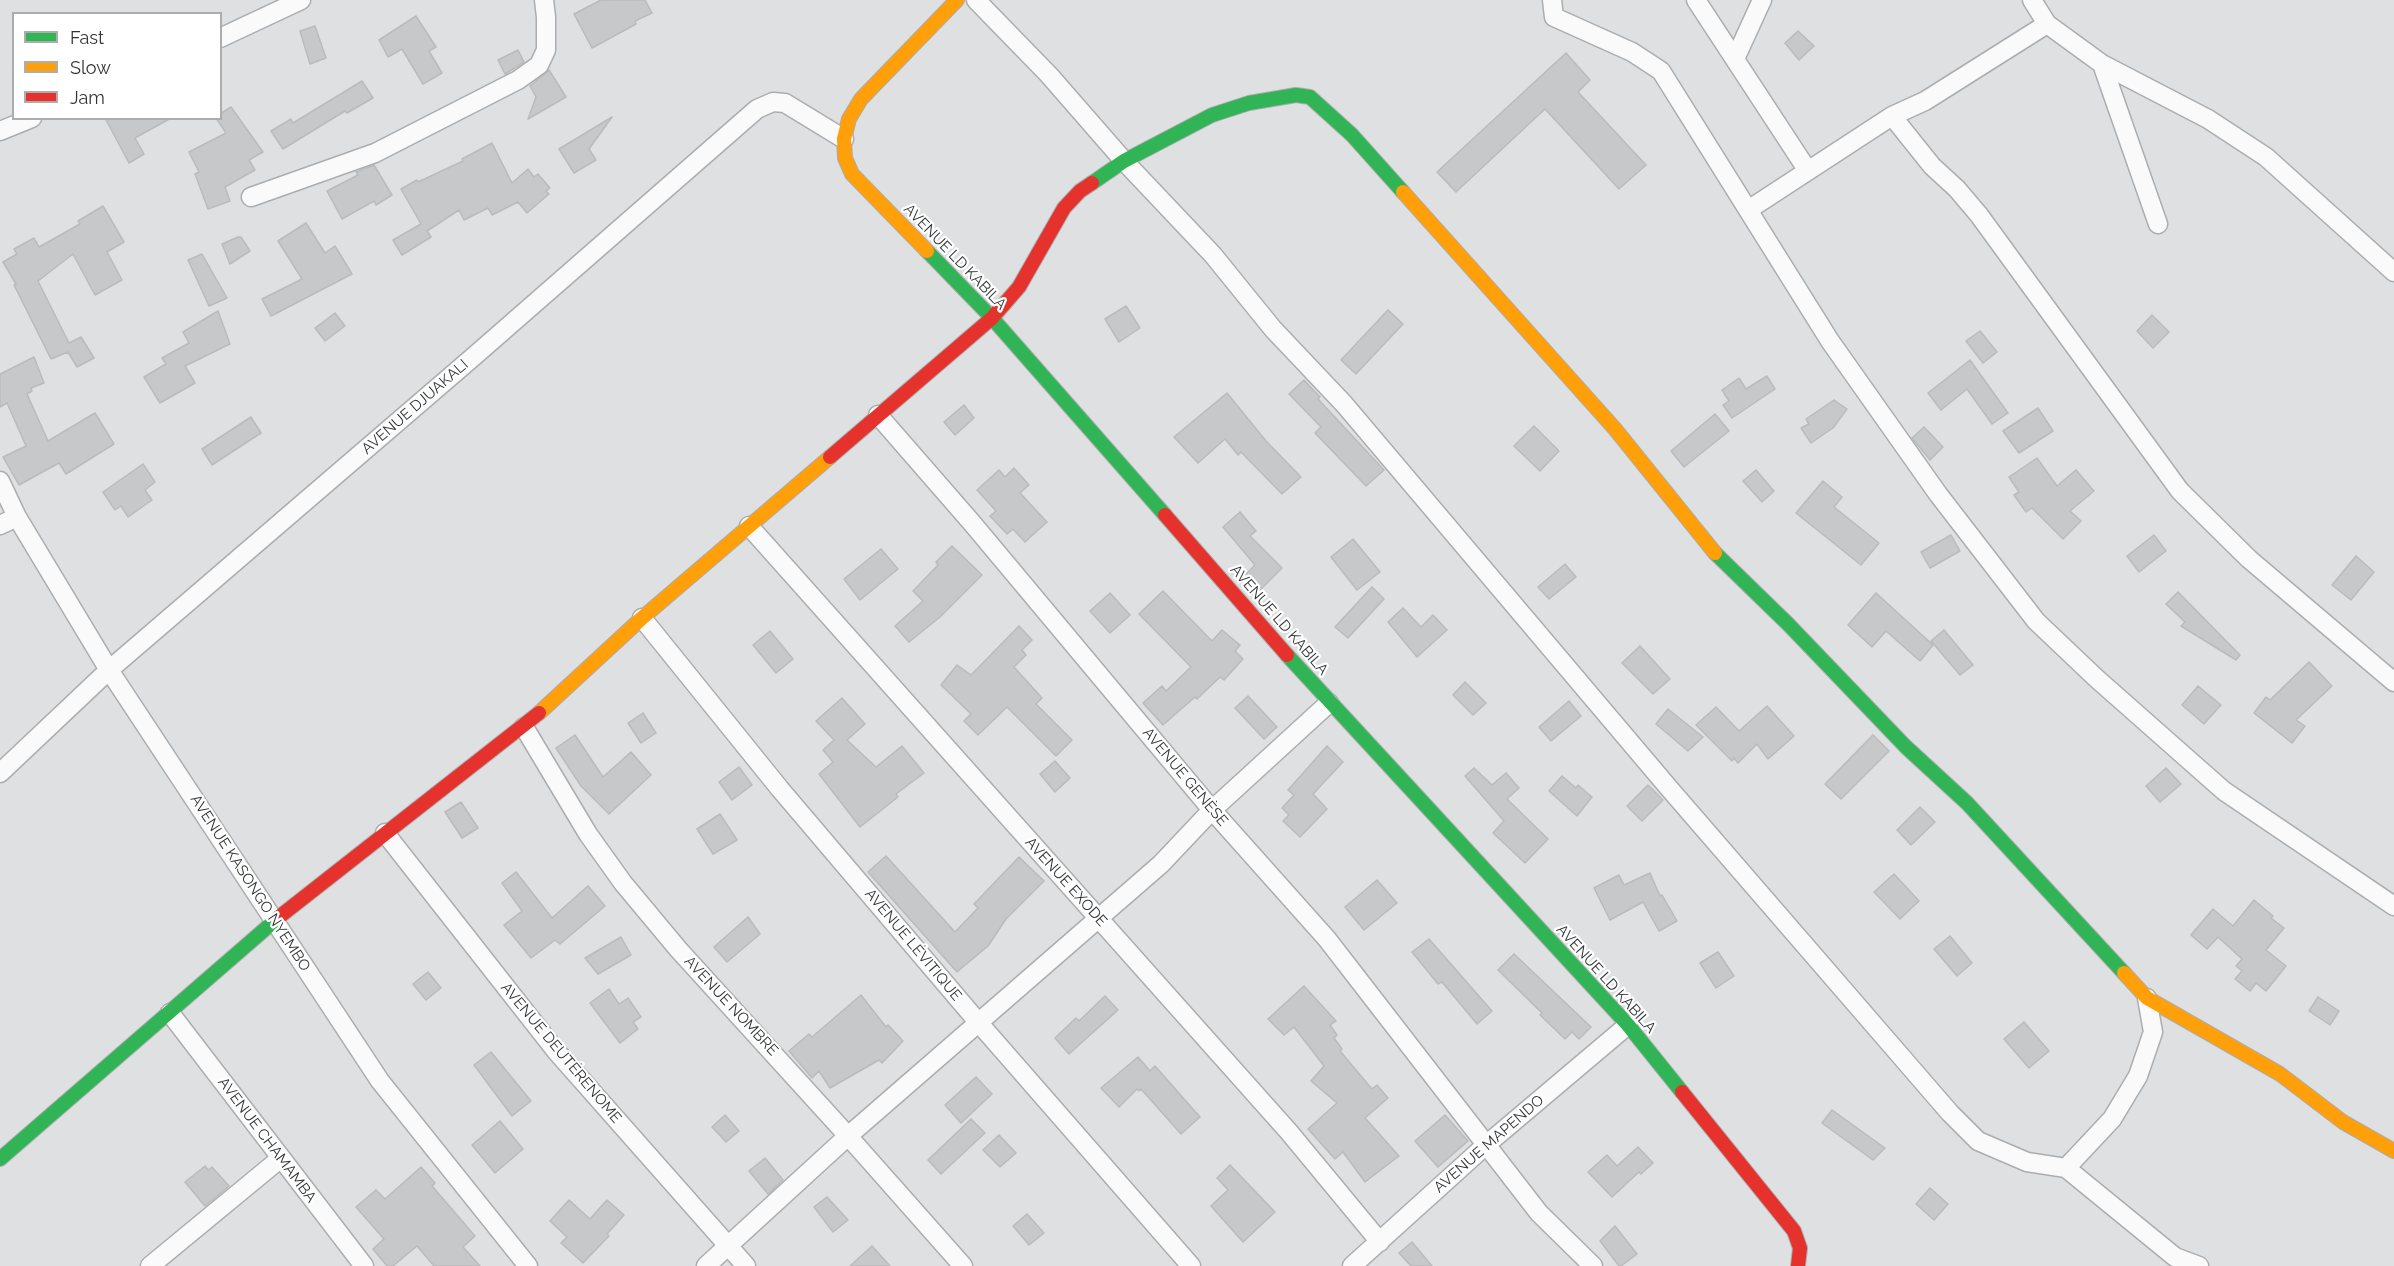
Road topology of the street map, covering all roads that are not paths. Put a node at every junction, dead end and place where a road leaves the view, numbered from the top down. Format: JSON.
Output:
{"nodes":[{"id":1,"x":301,"y":0,"type":"edge"},
{"id":2,"x":544,"y":0,"type":"edge"},
{"id":3,"x":957,"y":0,"type":"edge"},
{"id":4,"x":976,"y":0,"type":"edge"},
{"id":5,"x":1552,"y":0,"type":"edge"},
{"id":6,"x":1696,"y":0,"type":"edge"},
{"id":7,"x":1761,"y":0,"type":"edge"},
{"id":8,"x":2032,"y":0,"type":"edge"},
{"id":9,"x":2048,"y":24,"type":"junction"},
{"id":10,"x":222,"y":37,"type":"edge"},
{"id":11,"x":1735,"y":59,"type":"junction"},
{"id":12,"x":2102,"y":64,"type":"junction"},
{"id":13,"x":1892,"y":116,"type":"junction"},
{"id":14,"x":27,"y":120,"type":"edge"},
{"id":15,"x":0,"y":132,"type":"edge"},
{"id":16,"x":844,"y":139,"type":"junction"},
{"id":17,"x":1124,"y":161,"type":"junction"},
{"id":18,"x":1808,"y":171,"type":"junction"},
{"id":19,"x":251,"y":197,"type":"dead end"},
{"id":20,"x":1748,"y":210,"type":"junction"},
{"id":21,"x":2158,"y":224,"type":"dead end"},
{"id":22,"x":2394,"y":272,"type":"edge"},
{"id":23,"x":992,"y":318,"type":"junction"},
{"id":24,"x":878,"y":415,"type":"junction"},
{"id":25,"x":0,"y":482,"type":"edge"},
{"id":26,"x":17,"y":517,"type":"junction"},
{"id":27,"x":0,"y":525,"type":"edge"},
{"id":28,"x":749,"y":526,"type":"junction"},
{"id":29,"x":642,"y":618,"type":"junction"},
{"id":30,"x":109,"y":670,"type":"junction"},
{"id":31,"x":2394,"y":682,"type":"edge"},
{"id":32,"x":1329,"y":703,"type":"junction"},
{"id":33,"x":524,"y":727,"type":"junction"},
{"id":34,"x":0,"y":773,"type":"edge"},
{"id":35,"x":1212,"y":810,"type":"junction"},
{"id":36,"x":385,"y":833,"type":"junction"},
{"id":37,"x":2394,"y":906,"type":"edge"},
{"id":38,"x":1099,"y":919,"type":"junction"},
{"id":39,"x":275,"y":921,"type":"junction"},
{"id":40,"x":2147,"y":998,"type":"junction"},
{"id":41,"x":170,"y":1013,"type":"junction"},
{"id":42,"x":978,"y":1022,"type":"junction"},
{"id":43,"x":1628,"y":1025,"type":"junction"},
{"id":44,"x":848,"y":1136,"type":"junction"},
{"id":45,"x":1486,"y":1145,"type":"junction"},
{"id":46,"x":2394,"y":1151,"type":"edge"},
{"id":47,"x":280,"y":1158,"type":"junction"},
{"id":48,"x":0,"y":1159,"type":"edge"},
{"id":49,"x":2066,"y":1168,"type":"junction"},
{"id":50,"x":1380,"y":1242,"type":"junction"},
{"id":51,"x":728,"y":1246,"type":"junction"},
{"id":52,"x":150,"y":1266,"type":"edge"},
{"id":53,"x":364,"y":1266,"type":"edge"},
{"id":54,"x":528,"y":1266,"type":"edge"},
{"id":55,"x":706,"y":1266,"type":"edge"},
{"id":56,"x":746,"y":1266,"type":"edge"},
{"id":57,"x":963,"y":1266,"type":"edge"},
{"id":58,"x":1191,"y":1266,"type":"edge"},
{"id":59,"x":1352,"y":1266,"type":"edge"},
{"id":60,"x":1593,"y":1266,"type":"edge"},
{"id":61,"x":1799,"y":1266,"type":"edge"},
{"id":62,"x":2199,"y":1266,"type":"edge"}],
"edges":[{"from":1,"to":10,"type":"street"},
{"from":2,"to":19,"type":"street"},
{"from":3,"to":16,"type":"street","name":"AVENUE LD KABILA"},
{"from":4,"to":17,"type":"street"},
{"from":5,"to":20,"type":"street"},
{"from":6,"to":11,"type":"street"},
{"from":7,"to":11,"type":"street"},
{"from":8,"to":9,"type":"street"},
{"from":9,"to":12,"type":"street"},
{"from":9,"to":13,"type":"street"},
{"from":11,"to":18,"type":"street"},
{"from":12,"to":21,"type":"street"},
{"from":12,"to":22,"type":"street"},
{"from":13,"to":18,"type":"street"},
{"from":13,"to":31,"type":"street"},
{"from":14,"to":15,"type":"street"},
{"from":16,"to":23,"type":"street","name":"AVENUE LD KABILA"},
{"from":16,"to":30,"type":"street","name":"AVENUE DJUAKALI"},
{"from":17,"to":23,"type":"street"},
{"from":17,"to":40,"type":"street"},
{"from":17,"to":49,"type":"street"},
{"from":18,"to":20,"type":"street"},
{"from":20,"to":37,"type":"street"},
{"from":23,"to":24,"type":"street"},
{"from":23,"to":32,"type":"street","name":"AVENUE LD KABILA"},
{"from":24,"to":28,"type":"street"},
{"from":24,"to":35,"type":"street","name":"AVENUE GENÈSE"},
{"from":25,"to":26,"type":"street","name":"AVENUE KASONGO NYEMBO"},
{"from":26,"to":27,"type":"street"},
{"from":26,"to":30,"type":"street","name":"AVENUE KASONGO NYEMBO"},
{"from":28,"to":29,"type":"street"},
{"from":28,"to":38,"type":"street","name":"AVENUE EXODE"},
{"from":29,"to":33,"type":"street"},
{"from":29,"to":42,"type":"street","name":"AVENUE LÉVITIQUE"},
{"from":30,"to":34,"type":"street","name":"AVENUE DJUAKALI"},
{"from":30,"to":39,"type":"street","name":"AVENUE KASONGO NYEMBO"},
{"from":32,"to":35,"type":"street"},
{"from":32,"to":43,"type":"street","name":"AVENUE LD KABILA"},
{"from":33,"to":36,"type":"street"},
{"from":33,"to":44,"type":"street","name":"AVENUE NOMBRE"},
{"from":35,"to":38,"type":"street"},
{"from":35,"to":45,"type":"street","name":"AVENUE GENÈSE"},
{"from":36,"to":39,"type":"street"},
{"from":36,"to":51,"type":"street","name":"AVENUE DEUTÉRENOME"},
{"from":38,"to":42,"type":"street"},
{"from":38,"to":50,"type":"street","name":"AVENUE EXODE"},
{"from":39,"to":41,"type":"street"},
{"from":39,"to":54,"type":"street","name":"AVENUE KASONGO NYEMBO"},
{"from":40,"to":46,"type":"street"},
{"from":40,"to":49,"type":"street"},
{"from":41,"to":47,"type":"street","name":"AVENUE CHAMAMBA"},
{"from":41,"to":48,"type":"street"},
{"from":42,"to":44,"type":"street"},
{"from":42,"to":58,"type":"street","name":"AVENUE LÉVITIQUE"},
{"from":43,"to":45,"type":"street","name":"AVENUE MAPENDO"},
{"from":43,"to":61,"type":"street","name":"AVENUE LD KABILA"},
{"from":44,"to":51,"type":"street"},
{"from":44,"to":57,"type":"street","name":"AVENUE NOMBRE"},
{"from":45,"to":50,"type":"street","name":"AVENUE MAPENDO"},
{"from":45,"to":60,"type":"street","name":"AVENUE GENÈSE"},
{"from":47,"to":52,"type":"street"},
{"from":47,"to":53,"type":"street","name":"AVENUE CHAMAMBA"},
{"from":49,"to":62,"type":"street"},
{"from":50,"to":59,"type":"street","name":"AVENUE MAPENDO"},
{"from":51,"to":55,"type":"street"},
{"from":51,"to":56,"type":"street","name":"AVENUE DEUTÉRENOME"}]}
